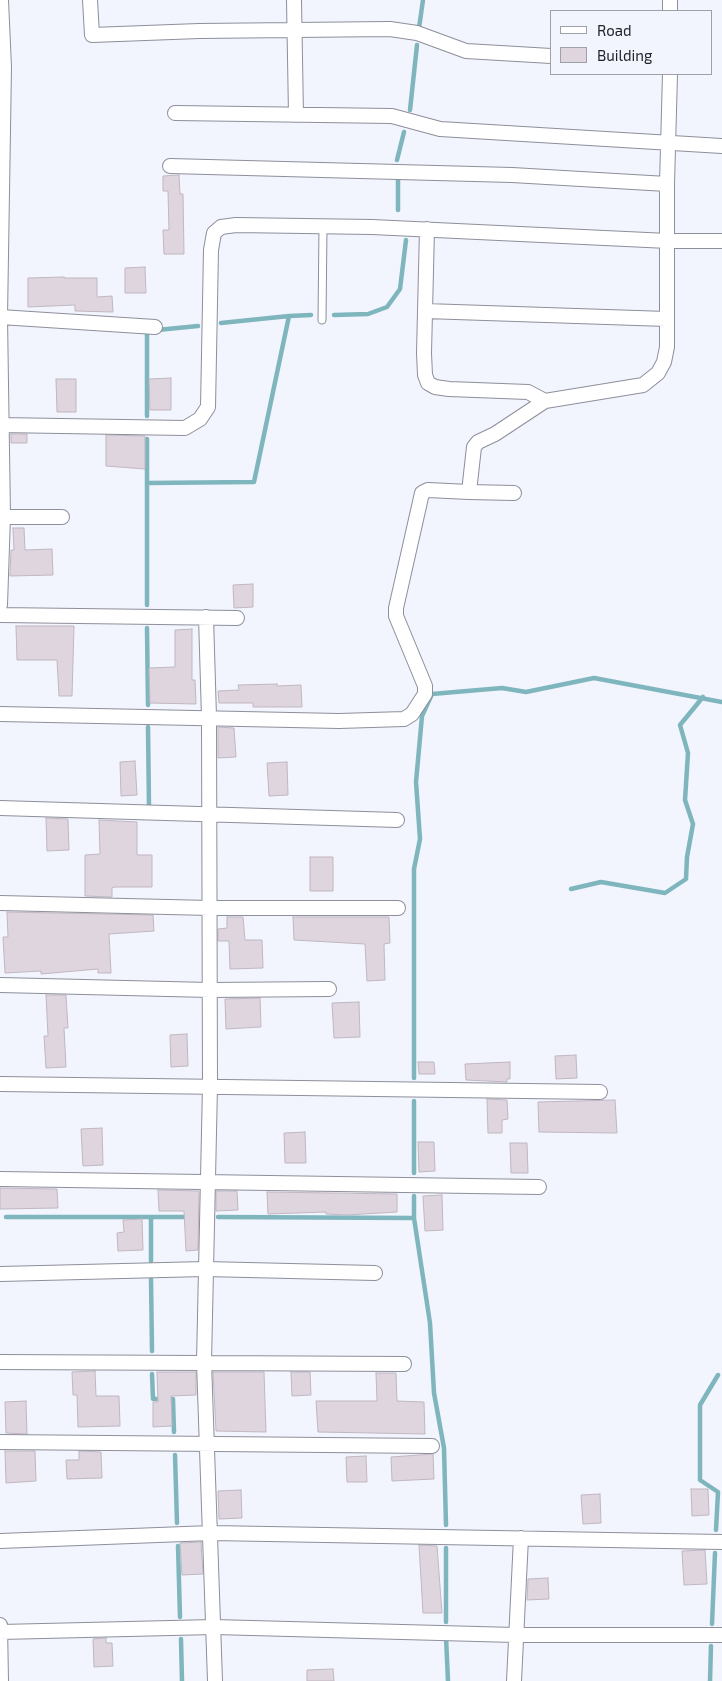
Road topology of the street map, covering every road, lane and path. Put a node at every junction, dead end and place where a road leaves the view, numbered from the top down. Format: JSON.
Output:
{"nodes":[{"id":1,"x":0,"y":0,"type":"edge"},
{"id":2,"x":90,"y":0,"type":"edge"},
{"id":3,"x":294,"y":0,"type":"edge"},
{"id":4,"x":294,"y":32,"type":"junction"},
{"id":5,"x":2,"y":43,"type":"edge"},
{"id":6,"x":550,"y":56,"type":"edge"},
{"id":7,"x":670,"y":75,"type":"edge"},
{"id":8,"x":175,"y":113,"type":"dead end"},
{"id":9,"x":296,"y":115,"type":"junction"},
{"id":10,"x":669,"y":143,"type":"junction"},
{"id":11,"x":722,"y":146,"type":"edge"},
{"id":12,"x":170,"y":166,"type":"dead end"},
{"id":13,"x":667,"y":184,"type":"junction"},
{"id":14,"x":323,"y":226,"type":"junction"},
{"id":15,"x":427,"y":229,"type":"junction"},
{"id":16,"x":722,"y":241,"type":"edge"},
{"id":17,"x":668,"y":242,"type":"junction"},
{"id":18,"x":425,"y":311,"type":"junction"},
{"id":19,"x":0,"y":317,"type":"edge"},
{"id":20,"x":667,"y":319,"type":"junction"},
{"id":21,"x":322,"y":320,"type":"dead end"},
{"id":22,"x":155,"y":327,"type":"dead end"},
{"id":23,"x":545,"y":401,"type":"junction"},
{"id":24,"x":1,"y":425,"type":"edge"},
{"id":25,"x":469,"y":492,"type":"junction"},
{"id":26,"x":514,"y":493,"type":"dead end"},
{"id":27,"x":2,"y":516,"type":"edge"},
{"id":28,"x":62,"y":517,"type":"dead end"},
{"id":29,"x":0,"y":605,"type":"edge"},
{"id":30,"x":0,"y":615,"type":"edge"},
{"id":31,"x":206,"y":617,"type":"junction"},
{"id":32,"x":237,"y":618,"type":"dead end"},
{"id":33,"x":0,"y":714,"type":"edge"},
{"id":34,"x":209,"y":717,"type":"junction"},
{"id":35,"x":0,"y":795,"type":"edge"},
{"id":36,"x":0,"y":808,"type":"edge"},
{"id":37,"x":0,"y":812,"type":"edge"},
{"id":38,"x":210,"y":816,"type":"junction"},
{"id":39,"x":397,"y":820,"type":"dead end"},
{"id":40,"x":0,"y":903,"type":"edge"},
{"id":41,"x":210,"y":908,"type":"junction"},
{"id":42,"x":398,"y":908,"type":"dead end"},
{"id":43,"x":0,"y":985,"type":"edge"},
{"id":44,"x":329,"y":989,"type":"dead end"},
{"id":45,"x":210,"y":990,"type":"junction"},
{"id":46,"x":0,"y":1084,"type":"edge"},
{"id":47,"x":210,"y":1086,"type":"junction"},
{"id":48,"x":600,"y":1092,"type":"dead end"},
{"id":49,"x":0,"y":1179,"type":"edge"},
{"id":50,"x":208,"y":1181,"type":"junction"},
{"id":51,"x":539,"y":1187,"type":"dead end"},
{"id":52,"x":205,"y":1269,"type":"junction"},
{"id":53,"x":375,"y":1273,"type":"dead end"},
{"id":54,"x":0,"y":1274,"type":"edge"},
{"id":55,"x":0,"y":1362,"type":"edge"},
{"id":56,"x":204,"y":1362,"type":"junction"},
{"id":57,"x":404,"y":1364,"type":"dead end"},
{"id":58,"x":0,"y":1442,"type":"edge"},
{"id":59,"x":207,"y":1444,"type":"junction"},
{"id":60,"x":432,"y":1446,"type":"dead end"},
{"id":61,"x":211,"y":1533,"type":"junction"},
{"id":62,"x":521,"y":1538,"type":"junction"},
{"id":63,"x":0,"y":1541,"type":"edge"},
{"id":64,"x":722,"y":1542,"type":"edge"},
{"id":65,"x":0,"y":1625,"type":"edge"},
{"id":66,"x":214,"y":1628,"type":"junction"},
{"id":67,"x":0,"y":1632,"type":"edge"},
{"id":68,"x":514,"y":1635,"type":"junction"},
{"id":69,"x":722,"y":1635,"type":"edge"},
{"id":70,"x":1,"y":1681,"type":"edge"},
{"id":71,"x":215,"y":1681,"type":"edge"},
{"id":72,"x":514,"y":1681,"type":"edge"}],
"edges":[{"from":1,"to":5,"type":"street"},
{"from":2,"to":4,"type":"street"},
{"from":3,"to":4,"type":"street"},
{"from":4,"to":6,"type":"street"},
{"from":4,"to":9,"type":"street"},
{"from":5,"to":19,"type":"street"},
{"from":7,"to":10,"type":"street"},
{"from":8,"to":9,"type":"street"},
{"from":9,"to":10,"type":"street"},
{"from":10,"to":11,"type":"street"},
{"from":10,"to":13,"type":"street"},
{"from":12,"to":13,"type":"street"},
{"from":13,"to":17,"type":"street"},
{"from":14,"to":15,"type":"street"},
{"from":14,"to":21,"type":"lane"},
{"from":14,"to":24,"type":"street"},
{"from":15,"to":17,"type":"street"},
{"from":15,"to":18,"type":"street"},
{"from":16,"to":17,"type":"street"},
{"from":17,"to":20,"type":"street"},
{"from":18,"to":20,"type":"street"},
{"from":18,"to":23,"type":"street"},
{"from":19,"to":22,"type":"street"},
{"from":19,"to":24,"type":"street"},
{"from":20,"to":23,"type":"street"},
{"from":23,"to":25,"type":"street"},
{"from":24,"to":27,"type":"street"},
{"from":25,"to":26,"type":"street"},
{"from":25,"to":34,"type":"street"},
{"from":27,"to":28,"type":"street"},
{"from":27,"to":29,"type":"street"},
{"from":30,"to":31,"type":"street"},
{"from":31,"to":32,"type":"street"},
{"from":31,"to":34,"type":"street"},
{"from":33,"to":34,"type":"street"},
{"from":34,"to":38,"type":"street"},
{"from":35,"to":36,"type":"street"},
{"from":36,"to":37,"type":"street"},
{"from":36,"to":38,"type":"street"},
{"from":38,"to":39,"type":"street"},
{"from":38,"to":41,"type":"street"},
{"from":40,"to":41,"type":"street"},
{"from":41,"to":42,"type":"street"},
{"from":41,"to":45,"type":"street"},
{"from":43,"to":45,"type":"street"},
{"from":44,"to":45,"type":"street"},
{"from":45,"to":47,"type":"street"},
{"from":46,"to":47,"type":"street"},
{"from":47,"to":48,"type":"street"},
{"from":47,"to":50,"type":"street"},
{"from":49,"to":50,"type":"street"},
{"from":50,"to":51,"type":"street"},
{"from":50,"to":52,"type":"street"},
{"from":52,"to":53,"type":"street"},
{"from":52,"to":54,"type":"street"},
{"from":52,"to":56,"type":"street"},
{"from":55,"to":56,"type":"street"},
{"from":56,"to":57,"type":"street"},
{"from":56,"to":59,"type":"street"},
{"from":58,"to":59,"type":"street"},
{"from":59,"to":60,"type":"street"},
{"from":59,"to":61,"type":"street"},
{"from":61,"to":62,"type":"street"},
{"from":61,"to":63,"type":"street"},
{"from":61,"to":66,"type":"street"},
{"from":62,"to":64,"type":"street"},
{"from":62,"to":68,"type":"street"},
{"from":65,"to":67,"type":"street"},
{"from":66,"to":67,"type":"street"},
{"from":66,"to":68,"type":"street"},
{"from":66,"to":71,"type":"street"},
{"from":67,"to":70,"type":"street"},
{"from":68,"to":69,"type":"street"},
{"from":68,"to":72,"type":"street"}]}
